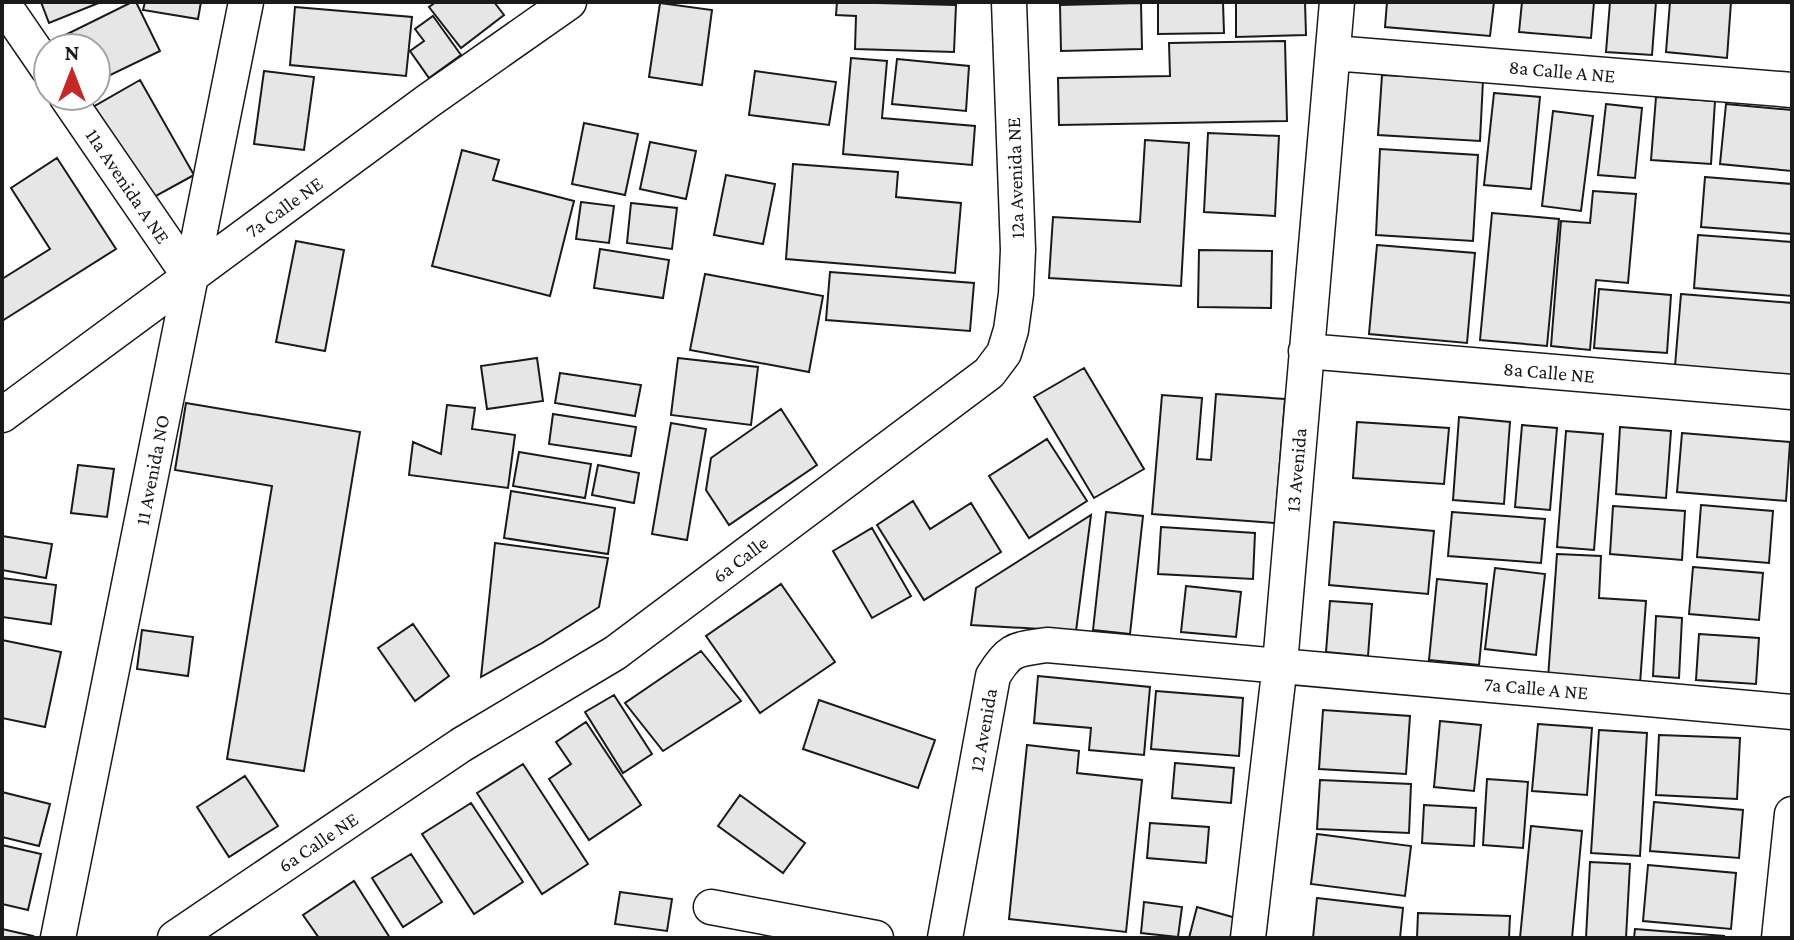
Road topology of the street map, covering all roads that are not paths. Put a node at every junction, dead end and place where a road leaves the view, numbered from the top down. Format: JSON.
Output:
{"nodes":[{"id":1,"x":2,"y":2,"type":"edge"},
{"id":2,"x":246,"y":2,"type":"edge"},
{"id":3,"x":569,"y":2,"type":"edge"},
{"id":4,"x":1009,"y":2,"type":"edge"},
{"id":5,"x":1337,"y":2,"type":"edge"},
{"id":6,"x":32,"y":46,"type":"edge"},
{"id":7,"x":1333,"y":53,"type":"junction"},
{"id":8,"x":1792,"y":90,"type":"edge"},
{"id":9,"x":77,"y":112,"type":"edge"},
{"id":10,"x":190,"y":277,"type":"junction"},
{"id":11,"x":1306,"y":351,"type":"junction"},
{"id":12,"x":1004,"y":353,"type":"joint"},
{"id":13,"x":1792,"y":392,"type":"edge"},
{"id":14,"x":2,"y":415,"type":"edge"},
{"id":15,"x":1280,"y":664,"type":"junction"},
{"id":16,"x":1792,"y":712,"type":"edge"},
{"id":17,"x":461,"y":745,"type":"joint"},
{"id":18,"x":1792,"y":814,"type":"edge"},
{"id":19,"x":711,"y":907,"type":"dead end"},
{"id":20,"x":58,"y":938,"type":"edge"},
{"id":21,"x":175,"y":938,"type":"edge"},
{"id":22,"x":876,"y":938,"type":"edge"},
{"id":23,"x":945,"y":938,"type":"edge"},
{"id":24,"x":1248,"y":938,"type":"edge"},
{"id":25,"x":1779,"y":938,"type":"edge"}],
"edges":[{"from":1,"to":6,"type":"street"},
{"from":2,"to":10,"type":"street","name":"11 Avenida NO"},
{"from":3,"to":10,"type":"street","name":"7a Calle NE"},
{"from":4,"to":12,"type":"street","name":"12a Avenida NE"},
{"from":5,"to":7,"type":"street","name":"13 Avenida"},
{"from":7,"to":8,"type":"street","name":"8a Calle A NE"},
{"from":7,"to":11,"type":"street","name":"13 Avenida"},
{"from":9,"to":10,"type":"street","name":"11a Avenida A NE"},
{"from":10,"to":14,"type":"street","name":"7a Calle NE"},
{"from":10,"to":20,"type":"street","name":"11 Avenida NO"},
{"from":11,"to":13,"type":"street","name":"8a Calle NE"},
{"from":11,"to":15,"type":"street","name":"13 Avenida"},
{"from":12,"to":17,"type":"street","name":"6a Calle"},
{"from":15,"to":16,"type":"street","name":"7a Calle A NE"},
{"from":15,"to":23,"type":"street","name":"12 Avenida"},
{"from":15,"to":24,"type":"street","name":"13 Avenida"},
{"from":17,"to":21,"type":"street","name":"6a Calle NE"},
{"from":18,"to":25,"type":"street"},
{"from":19,"to":22,"type":"street"}]}
